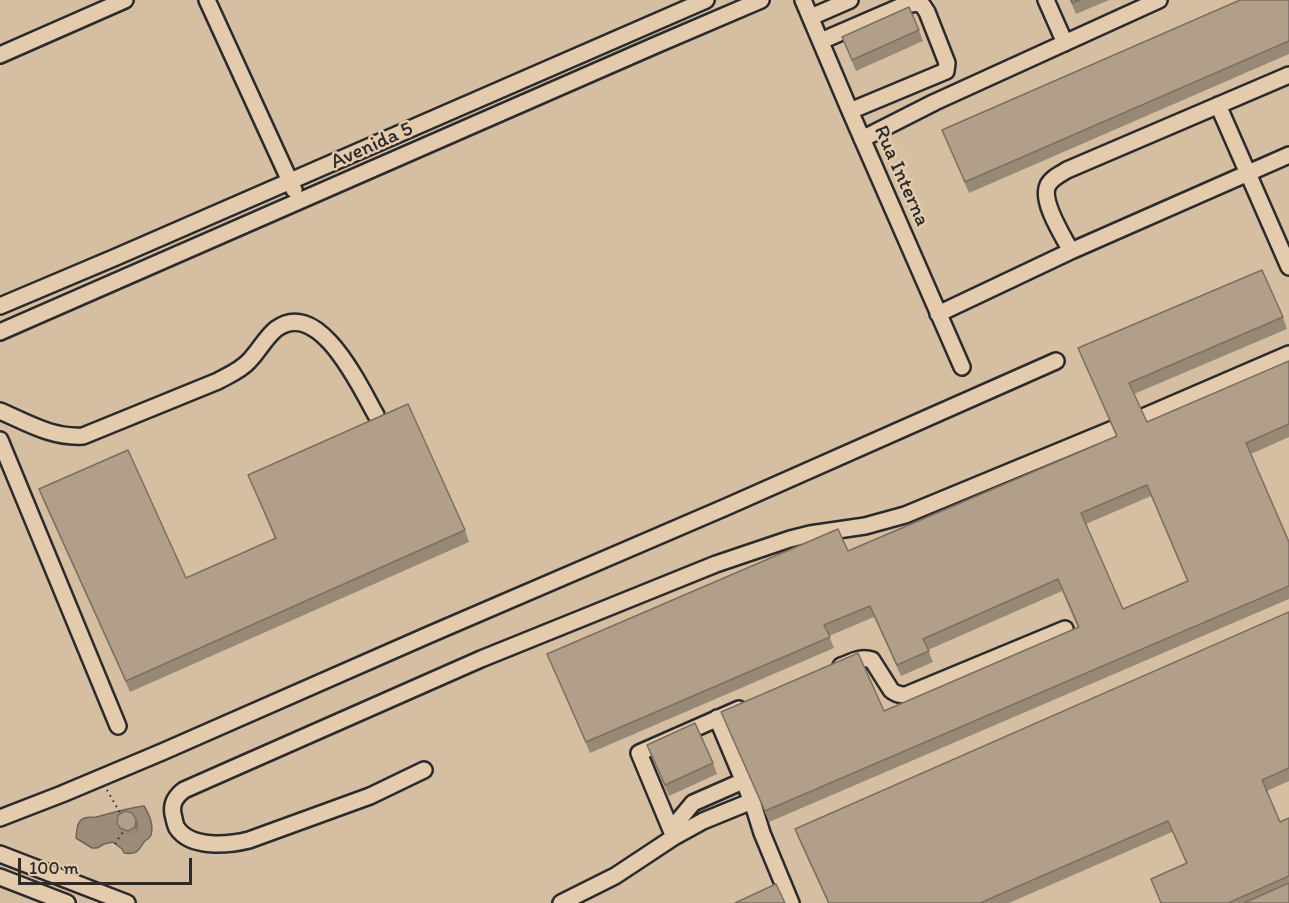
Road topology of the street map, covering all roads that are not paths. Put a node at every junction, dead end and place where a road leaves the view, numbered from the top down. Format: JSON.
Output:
{"nodes":[{"id":1,"x":125,"y":0,"type":"edge"},
{"id":2,"x":207,"y":0,"type":"edge"},
{"id":3,"x":706,"y":0,"type":"edge"},
{"id":4,"x":762,"y":0,"type":"edge"},
{"id":5,"x":803,"y":0,"type":"edge"},
{"id":6,"x":850,"y":0,"type":"edge"},
{"id":7,"x":1047,"y":0,"type":"edge"},
{"id":8,"x":1159,"y":0,"type":"edge"},
{"id":9,"x":811,"y":17,"type":"junction"},
{"id":10,"x":617,"y":40,"type":"junction"},
{"id":11,"x":821,"y":41,"type":"junction"},
{"id":12,"x":1065,"y":43,"type":"junction"},
{"id":13,"x":0,"y":55,"type":"edge"},
{"id":14,"x":626,"y":58,"type":"junction"},
{"id":15,"x":539,"y":72,"type":"junction"},
{"id":16,"x":1289,"y":75,"type":"edge"},
{"id":17,"x":548,"y":92,"type":"junction"},
{"id":18,"x":1218,"y":105,"type":"junction"},
{"id":19,"x":850,"y":111,"type":"junction"},
{"id":20,"x":862,"y":139,"type":"junction"},
{"id":21,"x":1289,"y":155,"type":"edge"},
{"id":22,"x":1248,"y":174,"type":"junction"},
{"id":23,"x":290,"y":181,"type":"junction"},
{"id":24,"x":299,"y":200,"type":"junction"},
{"id":25,"x":1071,"y":251,"type":"junction"},
{"id":26,"x":117,"y":257,"type":"junction"},
{"id":27,"x":1289,"y":267,"type":"edge"},
{"id":28,"x":126,"y":277,"type":"junction"},
{"id":29,"x":53,"y":284,"type":"junction"},
{"id":30,"x":0,"y":306,"type":"edge"},
{"id":31,"x":62,"y":306,"type":"junction"},
{"id":32,"x":938,"y":314,"type":"junction"},
{"id":33,"x":0,"y":332,"type":"edge"},
{"id":34,"x":1289,"y":354,"type":"edge"},
{"id":35,"x":1056,"y":361,"type":"dead end"},
{"id":36,"x":962,"y":367,"type":"dead end"},
{"id":37,"x":0,"y":411,"type":"edge"},
{"id":38,"x":376,"y":415,"type":"edge"},
{"id":39,"x":1143,"y":417,"type":"edge"},
{"id":40,"x":1113,"y":429,"type":"edge"},
{"id":41,"x":0,"y":440,"type":"edge"},
{"id":42,"x":1065,"y":629,"type":"dead end"},
{"id":43,"x":825,"y":673,"type":"edge"},
{"id":44,"x":749,"y":704,"type":"edge"},
{"id":45,"x":717,"y":718,"type":"junction"},
{"id":46,"x":118,"y":726,"type":"dead end"},
{"id":47,"x":424,"y":770,"type":"dead end"},
{"id":48,"x":743,"y":781,"type":"junction"},
{"id":49,"x":752,"y":801,"type":"junction"},
{"id":50,"x":0,"y":818,"type":"edge"},
{"id":51,"x":674,"y":837,"type":"junction"},
{"id":52,"x":0,"y":855,"type":"edge"},
{"id":53,"x":0,"y":877,"type":"edge"},
{"id":54,"x":65,"y":903,"type":"edge"},
{"id":55,"x":127,"y":903,"type":"edge"},
{"id":56,"x":561,"y":903,"type":"edge"},
{"id":57,"x":791,"y":903,"type":"edge"}],
"edges":[{"from":1,"to":13,"type":"lane"},
{"from":2,"to":23,"type":"lane"},
{"from":3,"to":10,"type":"lane","name":"Avenida 5"},
{"from":4,"to":14,"type":"lane","name":"Avenida 5"},
{"from":5,"to":9,"type":"lane","name":"Rua Interna"},
{"from":6,"to":9,"type":"lane"},
{"from":7,"to":12,"type":"lane"},
{"from":8,"to":12,"type":"lane"},
{"from":9,"to":11,"type":"lane","name":"Rua Interna"},
{"from":10,"to":14,"type":"lane"},
{"from":10,"to":15,"type":"lane","name":"Avenida 5"},
{"from":11,"to":19,"type":"lane","name":"Rua Interna"},
{"from":11,"to":19,"type":"lane"},
{"from":12,"to":20,"type":"lane"},
{"from":14,"to":17,"type":"lane","name":"Avenida 5"},
{"from":15,"to":17,"type":"lane"},
{"from":15,"to":23,"type":"lane","name":"Avenida 5"},
{"from":16,"to":18,"type":"lane"},
{"from":17,"to":24,"type":"lane","name":"Avenida 5"},
{"from":18,"to":22,"type":"lane"},
{"from":18,"to":25,"type":"lane"},
{"from":19,"to":20,"type":"lane","name":"Rua Interna"},
{"from":20,"to":32,"type":"lane","name":"Rua Interna"},
{"from":21,"to":22,"type":"lane"},
{"from":22,"to":25,"type":"lane"},
{"from":22,"to":27,"type":"lane"},
{"from":23,"to":24,"type":"lane"},
{"from":23,"to":26,"type":"lane","name":"Avenida 5"},
{"from":24,"to":28,"type":"lane","name":"Avenida 5"},
{"from":25,"to":32,"type":"lane"},
{"from":26,"to":28,"type":"lane"},
{"from":26,"to":29,"type":"lane","name":"Avenida 5"},
{"from":28,"to":31,"type":"lane","name":"Avenida 5"},
{"from":29,"to":30,"type":"lane","name":"Avenida 5"},
{"from":29,"to":31,"type":"lane"},
{"from":31,"to":33,"type":"lane","name":"Avenida 5"},
{"from":32,"to":36,"type":"lane","name":"Rua Interna"},
{"from":34,"to":39,"type":"lane"},
{"from":35,"to":50,"type":"lane"},
{"from":37,"to":38,"type":"lane"},
{"from":40,"to":47,"type":"lane"},
{"from":41,"to":46,"type":"lane"},
{"from":42,"to":43,"type":"lane"},
{"from":44,"to":45,"type":"lane"},
{"from":45,"to":48,"type":"lane"},
{"from":45,"to":51,"type":"lane"},
{"from":48,"to":49,"type":"lane"},
{"from":48,"to":51,"type":"lane"},
{"from":49,"to":51,"type":"lane"},
{"from":49,"to":57,"type":"lane"},
{"from":51,"to":56,"type":"lane"},
{"from":52,"to":55,"type":"lane"},
{"from":53,"to":54,"type":"lane"}]}
